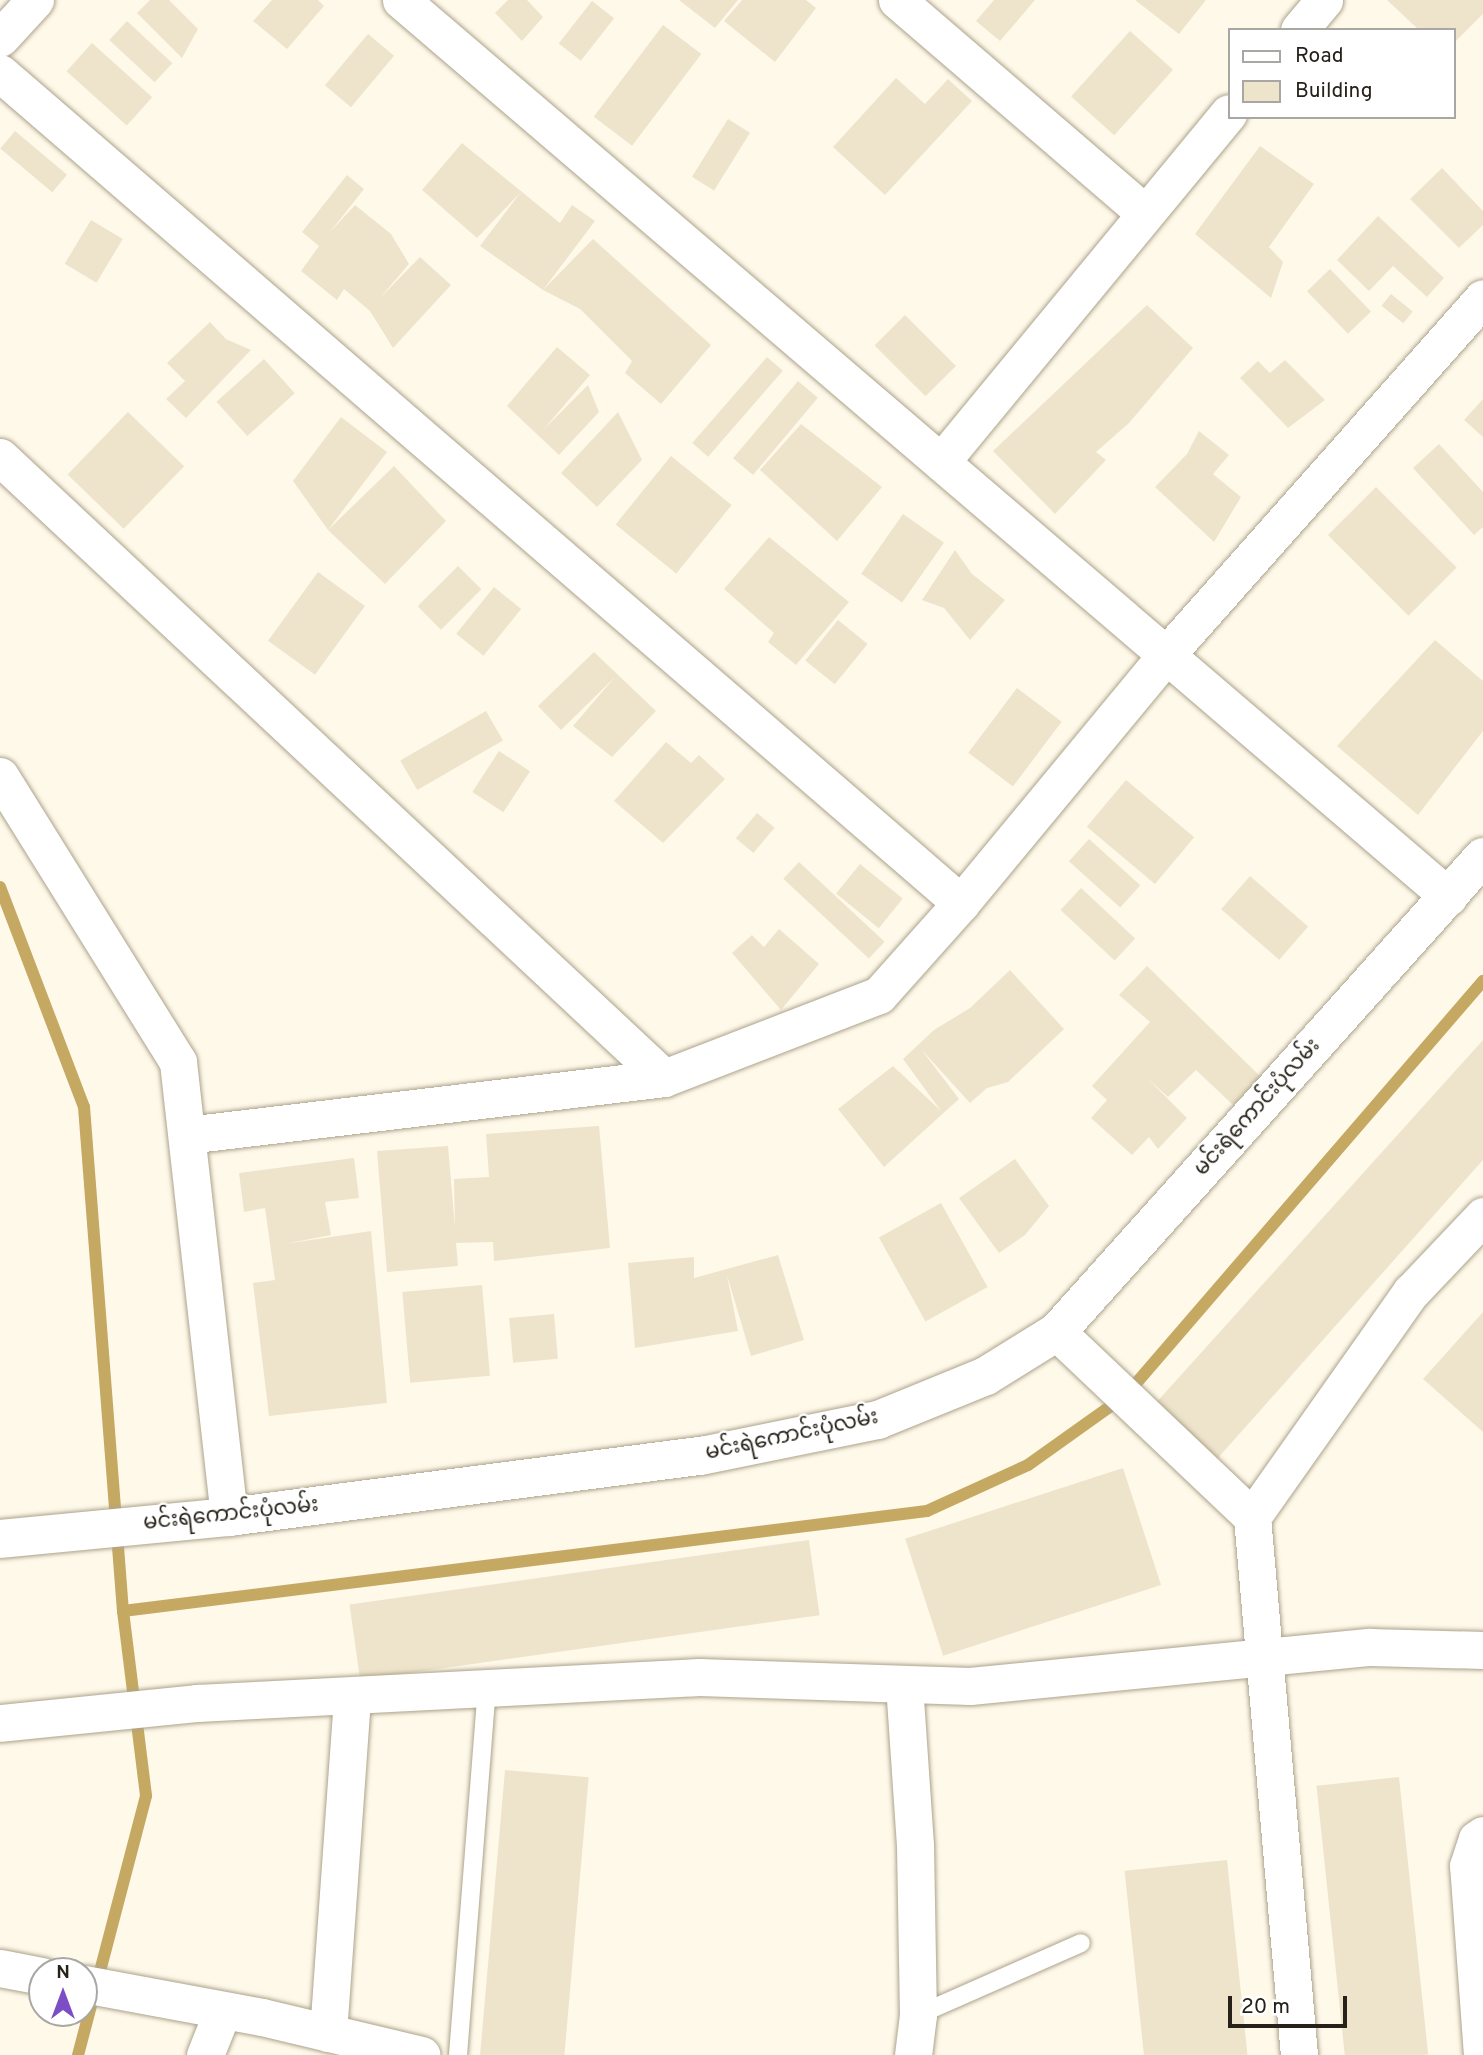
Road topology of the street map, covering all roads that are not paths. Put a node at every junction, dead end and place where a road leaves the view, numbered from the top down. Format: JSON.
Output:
{"nodes":[{"id":1,"x":35,"y":0,"type":"edge"},
{"id":2,"x":401,"y":0,"type":"edge"},
{"id":3,"x":897,"y":0,"type":"edge"},
{"id":4,"x":1324,"y":0,"type":"edge"},
{"id":5,"x":1301,"y":28,"type":"edge"},
{"id":6,"x":0,"y":38,"type":"edge"},
{"id":7,"x":0,"y":73,"type":"edge"},
{"id":8,"x":1228,"y":114,"type":"edge"},
{"id":9,"x":1145,"y":213,"type":"junction"},
{"id":10,"x":1483,"y":298,"type":"edge"},
{"id":11,"x":0,"y":457,"type":"edge"},
{"id":12,"x":941,"y":462,"type":"junction"},
{"id":13,"x":1166,"y":655,"type":"junction"},
{"id":14,"x":0,"y":776,"type":"edge"},
{"id":15,"x":1483,"y":857,"type":"edge"},
{"id":16,"x":1449,"y":897,"type":"junction"},
{"id":17,"x":961,"y":903,"type":"junction"},
{"id":18,"x":664,"y":1078,"type":"junction"},
{"id":19,"x":187,"y":1135,"type":"junction"},
{"id":20,"x":1483,"y":1216,"type":"edge"},
{"id":21,"x":1057,"y":1332,"type":"junction"},
{"id":22,"x":229,"y":1517,"type":"junction"},
{"id":23,"x":1252,"y":1517,"type":"junction"},
{"id":24,"x":0,"y":1539,"type":"edge"},
{"id":25,"x":1483,"y":1650,"type":"edge"},
{"id":26,"x":1266,"y":1660,"type":"junction"},
{"id":27,"x":904,"y":1684,"type":"junction"},
{"id":28,"x":487,"y":1690,"type":"junction"},
{"id":29,"x":352,"y":1697,"type":"junction"},
{"id":30,"x":0,"y":1724,"type":"edge"},
{"id":31,"x":1483,"y":1835,"type":"edge"},
{"id":32,"x":1081,"y":1944,"type":"dead end"},
{"id":33,"x":0,"y":1968,"type":"edge"},
{"id":34,"x":28,"y":1973,"type":"edge"},
{"id":35,"x":98,"y":1987,"type":"edge"},
{"id":36,"x":223,"y":2010,"type":"junction"},
{"id":37,"x":918,"y":2015,"type":"junction"},
{"id":38,"x":328,"y":2033,"type":"junction"},
{"id":39,"x":205,"y":2055,"type":"edge"},
{"id":40,"x":422,"y":2055,"type":"edge"},
{"id":41,"x":458,"y":2055,"type":"edge"},
{"id":42,"x":913,"y":2055,"type":"edge"},
{"id":43,"x":1299,"y":2055,"type":"edge"},
{"id":44,"x":1482,"y":2055,"type":"edge"}],
"edges":[{"from":1,"to":6,"type":"street"},
{"from":2,"to":12,"type":"street"},
{"from":3,"to":9,"type":"street"},
{"from":4,"to":5,"type":"street"},
{"from":7,"to":17,"type":"street"},
{"from":8,"to":9,"type":"street"},
{"from":9,"to":12,"type":"street"},
{"from":10,"to":13,"type":"street"},
{"from":11,"to":18,"type":"street"},
{"from":12,"to":13,"type":"street"},
{"from":13,"to":16,"type":"street"},
{"from":13,"to":17,"type":"street"},
{"from":14,"to":19,"type":"street"},
{"from":15,"to":16,"type":"street","name":"မင်းရဲကောင်းပုံလမ်း"},
{"from":16,"to":21,"type":"street","name":"မင်းရဲကောင်းပုံလမ်း"},
{"from":17,"to":18,"type":"street"},
{"from":18,"to":19,"type":"street"},
{"from":19,"to":22,"type":"street"},
{"from":20,"to":23,"type":"street"},
{"from":21,"to":22,"type":"street","name":"မင်းရဲကောင်းပုံလမ်း"},
{"from":21,"to":23,"type":"street"},
{"from":22,"to":24,"type":"street","name":"မင်းရဲကောင်းပုံလမ်း"},
{"from":23,"to":26,"type":"street"},
{"from":25,"to":26,"type":"street"},
{"from":26,"to":27,"type":"street"},
{"from":26,"to":43,"type":"street"},
{"from":27,"to":28,"type":"street"},
{"from":27,"to":37,"type":"street"},
{"from":28,"to":29,"type":"street"},
{"from":28,"to":41,"type":"lane"},
{"from":29,"to":30,"type":"street"},
{"from":29,"to":38,"type":"street"},
{"from":31,"to":44,"type":"street"},
{"from":32,"to":37,"type":"lane"},
{"from":33,"to":34,"type":"street"},
{"from":35,"to":36,"type":"street"},
{"from":36,"to":38,"type":"street"},
{"from":36,"to":39,"type":"street"},
{"from":37,"to":42,"type":"street"},
{"from":38,"to":40,"type":"street"}]}
